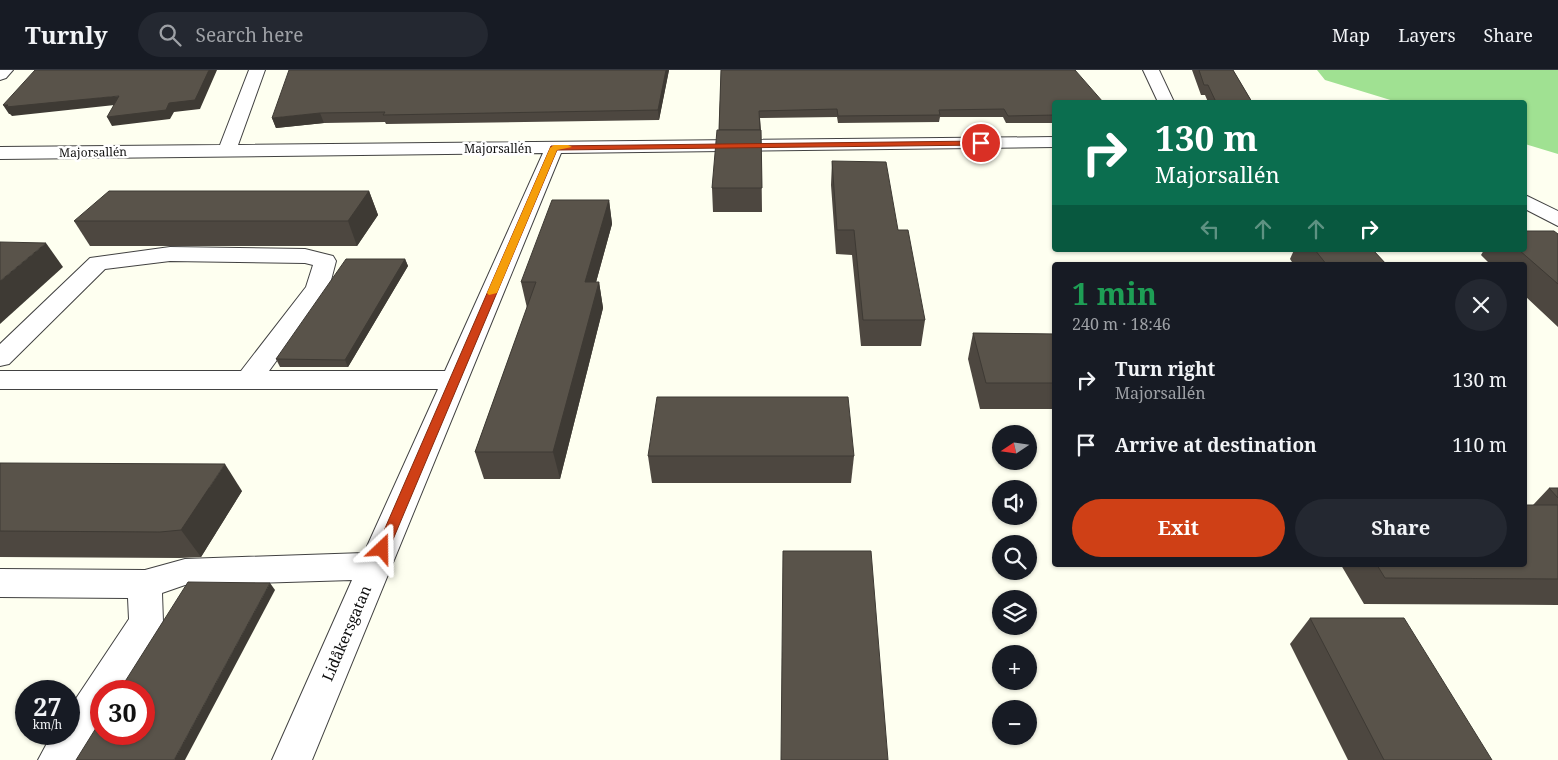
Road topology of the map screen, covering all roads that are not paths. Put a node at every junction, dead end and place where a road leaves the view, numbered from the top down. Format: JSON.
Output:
{"nodes":[{"id":1,"x":5,"y":70,"type":"edge"},
{"id":2,"x":257,"y":70,"type":"edge"},
{"id":3,"x":1151,"y":70,"type":"edge"},
{"id":4,"x":0,"y":75,"type":"edge"},
{"id":5,"x":1165,"y":100,"type":"edge"},
{"id":6,"x":1052,"y":142,"type":"edge"},
{"id":7,"x":554,"y":148,"type":"junction"},
{"id":8,"x":227,"y":151,"type":"junction"},
{"id":9,"x":0,"y":153,"type":"edge"},
{"id":10,"x":1527,"y":202,"type":"edge"},
{"id":11,"x":1558,"y":220,"type":"edge"},
{"id":12,"x":0,"y":358,"type":"edge"},
{"id":13,"x":0,"y":380,"type":"edge"},
{"id":14,"x":248,"y":380,"type":"junction"},
{"id":15,"x":455,"y":380,"type":"junction"},
{"id":16,"x":375,"y":566,"type":"junction"},
{"id":17,"x":0,"y":583,"type":"edge"},
{"id":18,"x":145,"y":584,"type":"junction"},
{"id":19,"x":110,"y":680,"type":"edge"},
{"id":20,"x":90,"y":711,"type":"edge"},
{"id":21,"x":58,"y":760,"type":"edge"},
{"id":22,"x":292,"y":760,"type":"edge"}],
"edges":[{"from":1,"to":4,"type":"street"},
{"from":2,"to":8,"type":"street"},
{"from":3,"to":5,"type":"street"},
{"from":6,"to":7,"type":"street","name":"Majorsallén"},
{"from":7,"to":8,"type":"street","name":"Majorsallén"},
{"from":7,"to":15,"type":"street","name":"Lidåkersgatan"},
{"from":8,"to":9,"type":"street","name":"Majorsallén"},
{"from":10,"to":11,"type":"street"},
{"from":12,"to":14,"type":"street"},
{"from":13,"to":14,"type":"street"},
{"from":14,"to":15,"type":"street"},
{"from":15,"to":16,"type":"street","name":"Lidåkersgatan"},
{"from":16,"to":18,"type":"street"},
{"from":16,"to":22,"type":"street","name":"Lidåkersgatan"},
{"from":17,"to":18,"type":"street"},
{"from":18,"to":19,"type":"street"},
{"from":20,"to":21,"type":"street"}]}
